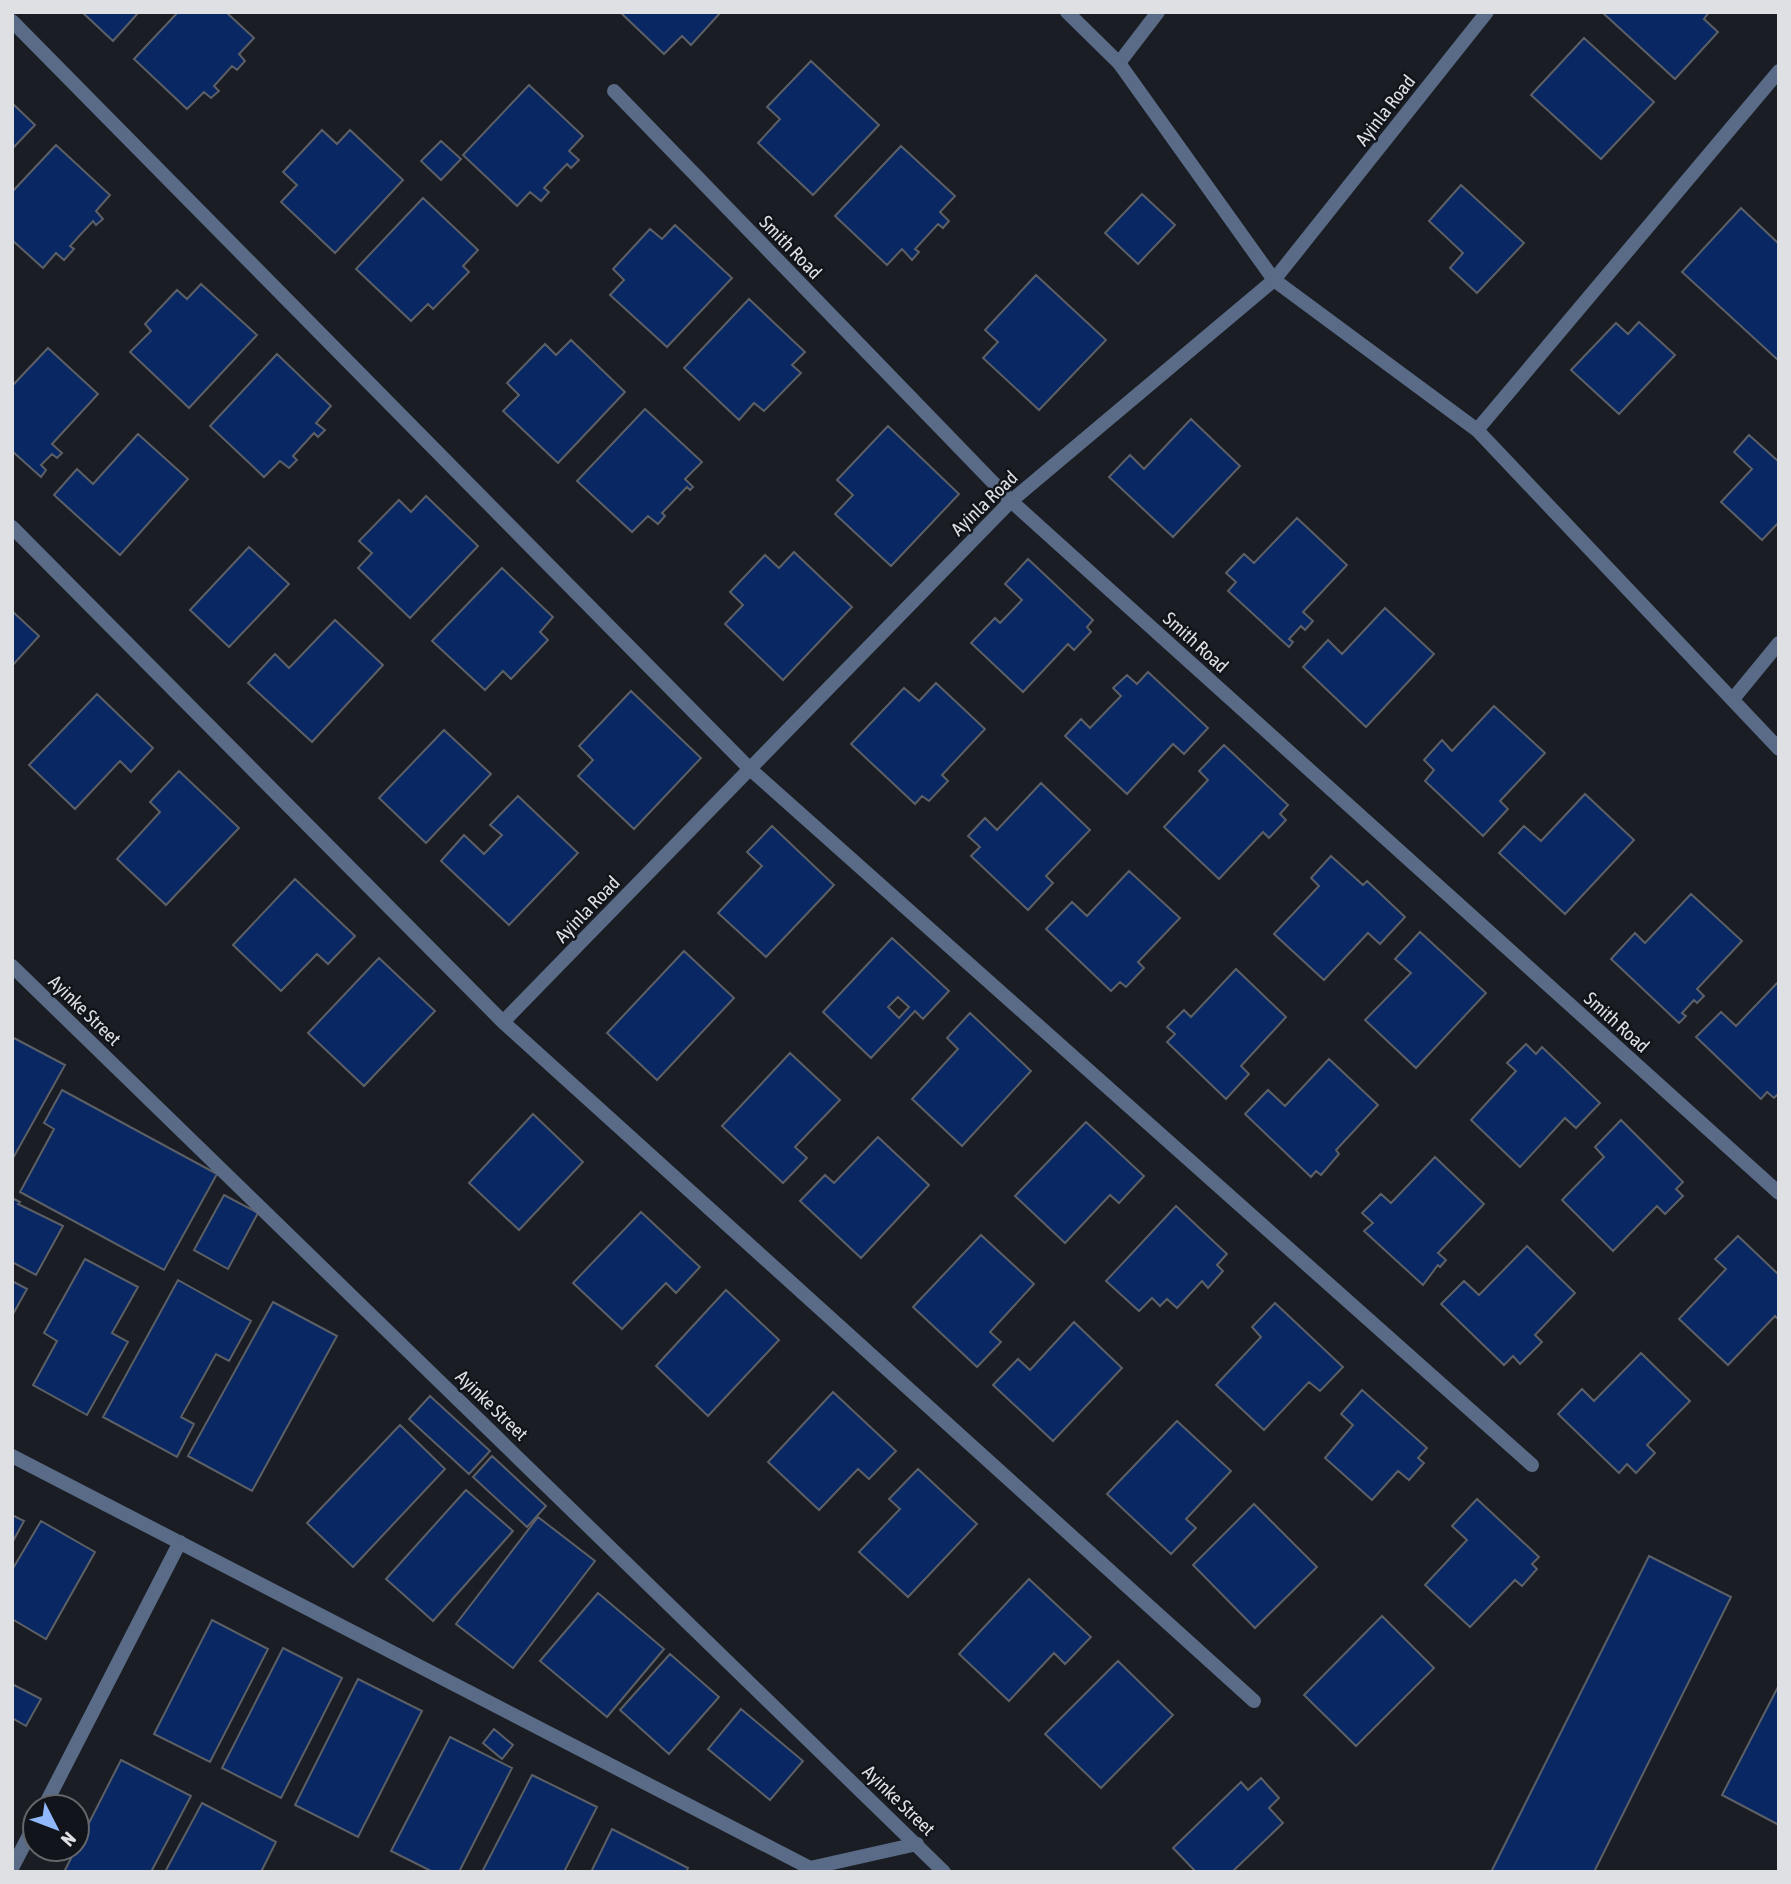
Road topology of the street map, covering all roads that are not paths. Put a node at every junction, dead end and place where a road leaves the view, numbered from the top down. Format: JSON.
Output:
{"nodes":[{"id":1,"x":1067,"y":12,"type":"edge"},
{"id":2,"x":1158,"y":12,"type":"edge"},
{"id":3,"x":1487,"y":12,"type":"edge"},
{"id":4,"x":12,"y":21,"type":"edge"},
{"id":5,"x":1119,"y":63,"type":"junction"},
{"id":6,"x":1779,"y":71,"type":"edge"},
{"id":7,"x":614,"y":92,"type":"dead end"},
{"id":8,"x":1274,"y":281,"type":"junction"},
{"id":9,"x":1477,"y":430,"type":"junction"},
{"id":10,"x":1011,"y":501,"type":"junction"},
{"id":11,"x":12,"y":527,"type":"edge"},
{"id":12,"x":1779,"y":643,"type":"edge"},
{"id":13,"x":1732,"y":699,"type":"junction"},
{"id":14,"x":1779,"y":749,"type":"edge"},
{"id":15,"x":750,"y":769,"type":"junction"},
{"id":16,"x":12,"y":966,"type":"edge"},
{"id":17,"x":503,"y":1022,"type":"junction"},
{"id":18,"x":1779,"y":1193,"type":"edge"},
{"id":19,"x":12,"y":1456,"type":"edge"},
{"id":20,"x":1532,"y":1465,"type":"dead end"},
{"id":21,"x":180,"y":1542,"type":"junction"},
{"id":22,"x":1254,"y":1701,"type":"dead end"},
{"id":23,"x":51,"y":1793,"type":"edge"},
{"id":24,"x":917,"y":1844,"type":"junction"},
{"id":25,"x":21,"y":1851,"type":"edge"},
{"id":26,"x":12,"y":1868,"type":"edge"},
{"id":27,"x":944,"y":1872,"type":"edge"}],
"edges":[{"from":1,"to":5,"type":"street"},
{"from":2,"to":5,"type":"street"},
{"from":3,"to":8,"type":"street","name":"Ayinla Road"},
{"from":4,"to":15,"type":"street"},
{"from":5,"to":8,"type":"street"},
{"from":6,"to":9,"type":"street"},
{"from":7,"to":10,"type":"street","name":"Smith Road"},
{"from":8,"to":9,"type":"street"},
{"from":8,"to":10,"type":"street","name":"Ayinla Road"},
{"from":9,"to":13,"type":"street"},
{"from":10,"to":15,"type":"street","name":"Ayinla Road"},
{"from":10,"to":18,"type":"street","name":"Smith Road"},
{"from":11,"to":17,"type":"street"},
{"from":12,"to":13,"type":"street"},
{"from":13,"to":14,"type":"street"},
{"from":15,"to":17,"type":"street","name":"Ayinla Road"},
{"from":15,"to":20,"type":"street"},
{"from":16,"to":24,"type":"street","name":"Ayinke Street"},
{"from":17,"to":22,"type":"street"},
{"from":19,"to":21,"type":"street"},
{"from":21,"to":23,"type":"street"},
{"from":21,"to":24,"type":"street"},
{"from":24,"to":27,"type":"street","name":"Ayinke Street"},
{"from":25,"to":26,"type":"street"}]}
